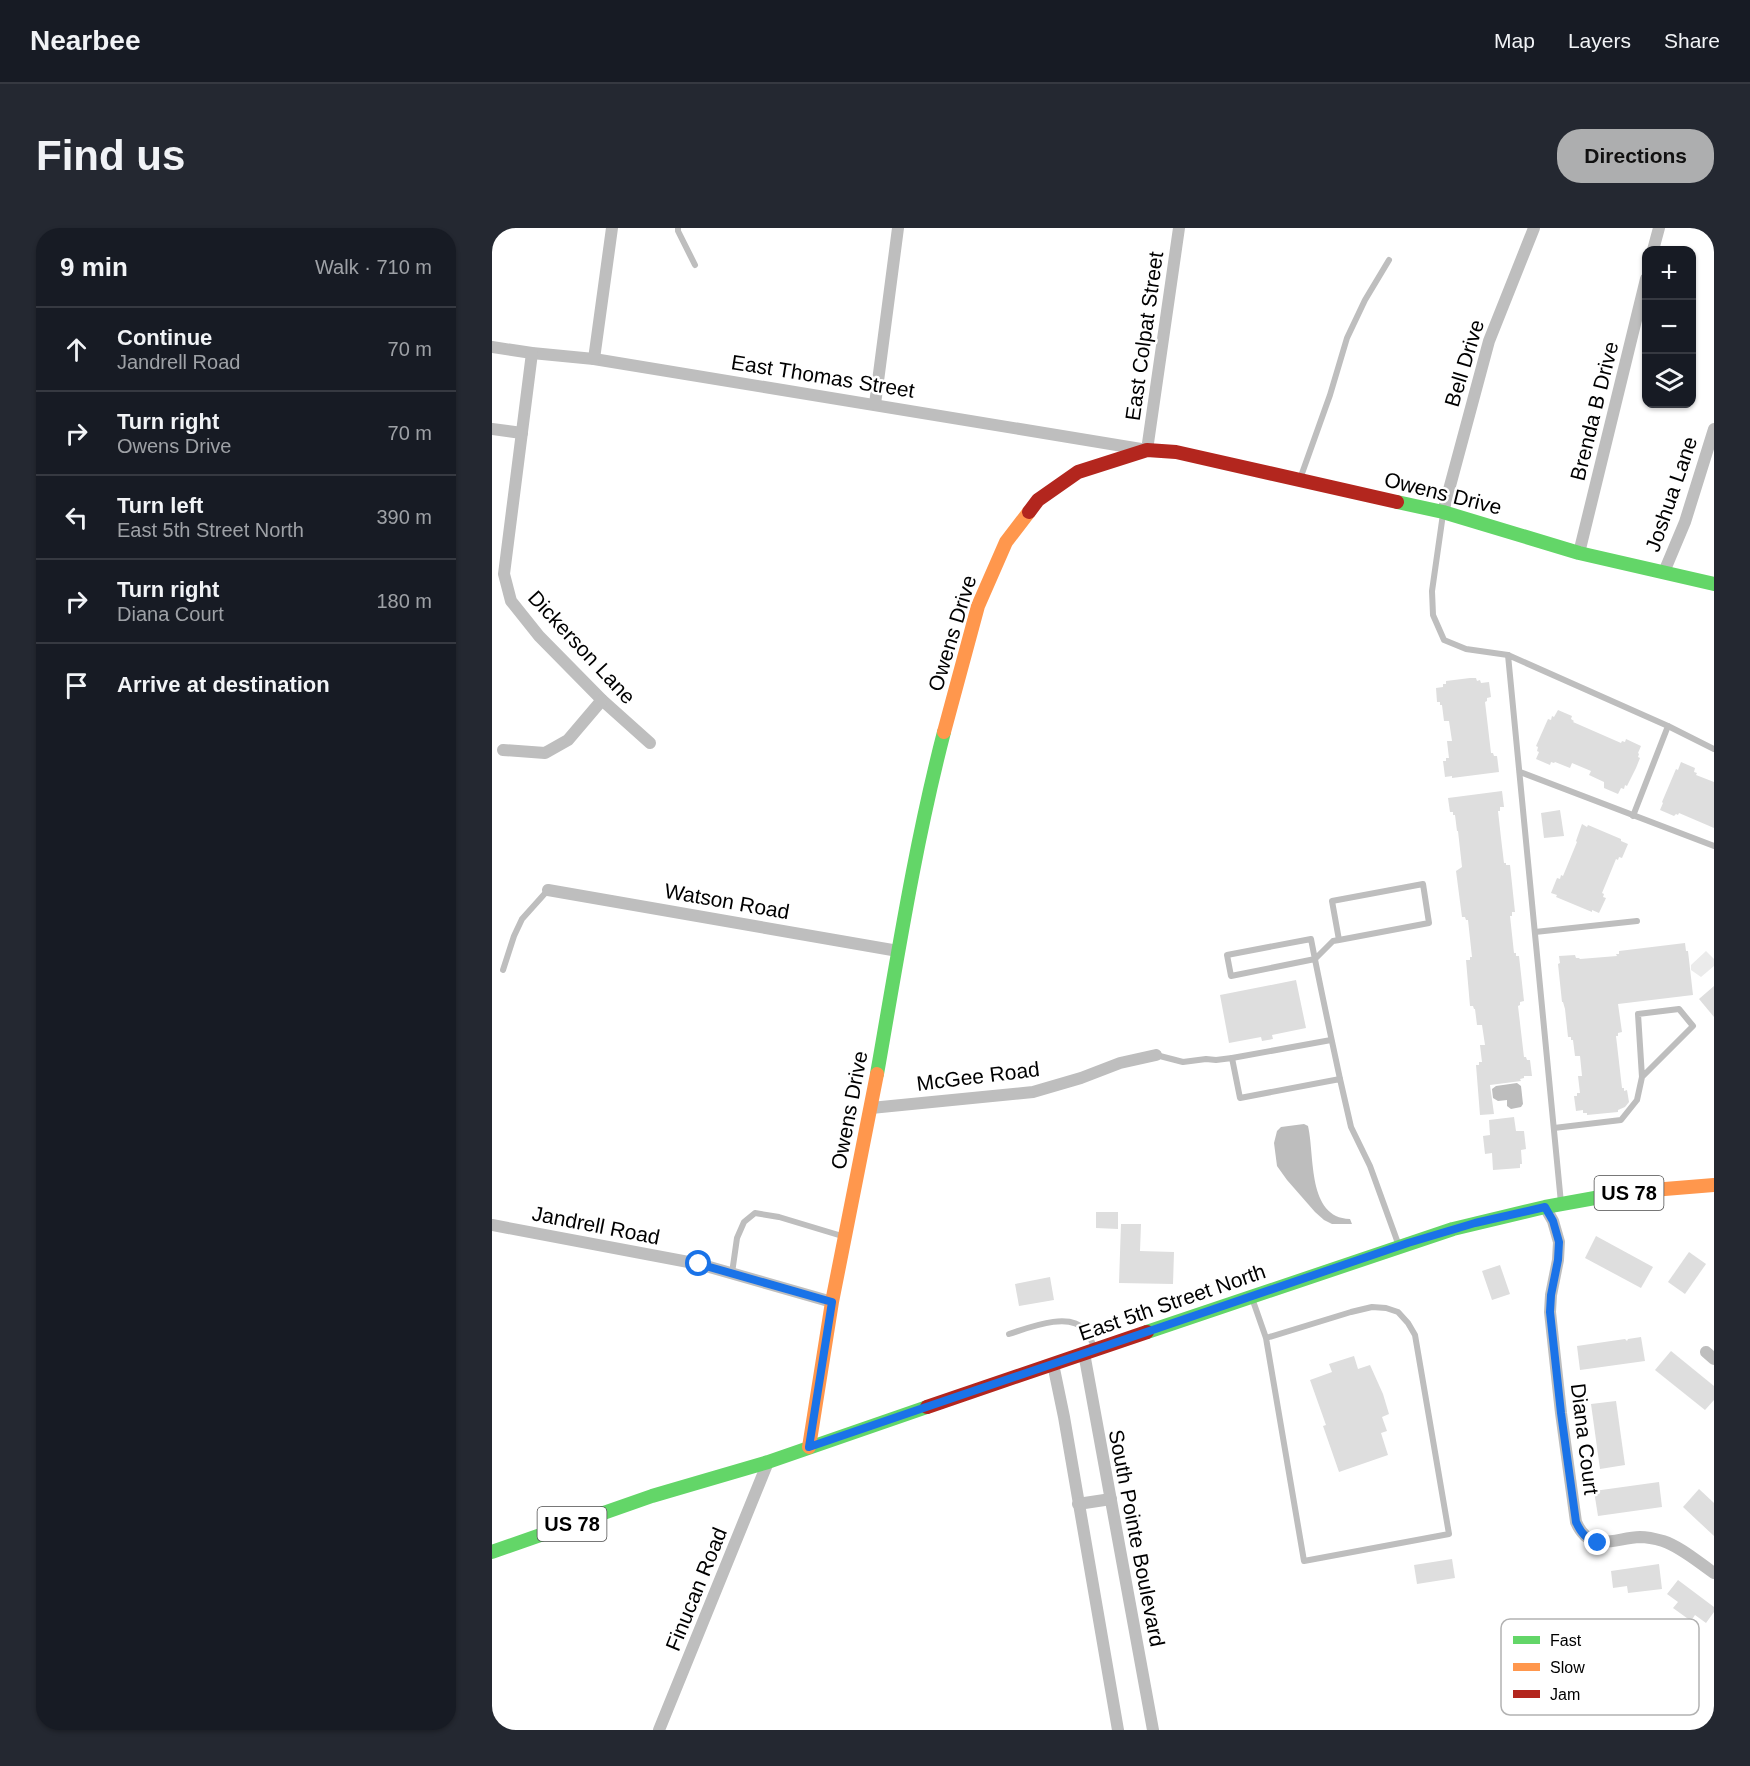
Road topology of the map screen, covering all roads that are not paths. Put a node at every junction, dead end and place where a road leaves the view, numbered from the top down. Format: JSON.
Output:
{"nodes":[{"id":1,"x":612,"y":228,"type":"edge"},
{"id":2,"x":678,"y":228,"type":"edge"},
{"id":3,"x":898,"y":228,"type":"edge"},
{"id":4,"x":1179,"y":228,"type":"edge"},
{"id":5,"x":1534,"y":228,"type":"edge"},
{"id":6,"x":1659,"y":228,"type":"edge"},
{"id":7,"x":1654,"y":246,"type":"edge"},
{"id":8,"x":1389,"y":260,"type":"dead end"},
{"id":9,"x":695,"y":265,"type":"dead end"},
{"id":10,"x":1642,"y":299,"type":"edge"},
{"id":11,"x":492,"y":347,"type":"edge"},
{"id":12,"x":532,"y":353,"type":"junction"},
{"id":13,"x":594,"y":359,"type":"junction"},
{"id":14,"x":874,"y":404,"type":"junction"},
{"id":15,"x":492,"y":429,"type":"edge"},
{"id":16,"x":1714,"y":429,"type":"edge"},
{"id":17,"x":522,"y":433,"type":"junction"},
{"id":18,"x":1147,"y":450,"type":"junction"},
{"id":19,"x":1300,"y":480,"type":"junction"},
{"id":20,"x":1443,"y":512,"type":"junction"},
{"id":21,"x":1579,"y":553,"type":"junction"},
{"id":22,"x":1664,"y":572,"type":"junction"},
{"id":23,"x":498,"y":574,"type":"edge"},
{"id":24,"x":1714,"y":584,"type":"edge"},
{"id":25,"x":1508,"y":655,"type":"junction"},
{"id":26,"x":602,"y":700,"type":"junction"},
{"id":27,"x":1668,"y":726,"type":"junction"},
{"id":28,"x":650,"y":743,"type":"dead end"},
{"id":29,"x":1714,"y":749,"type":"edge"},
{"id":30,"x":503,"y":750,"type":"dead end"},
{"id":31,"x":1520,"y":772,"type":"junction"},
{"id":32,"x":1633,"y":816,"type":"junction"},
{"id":33,"x":1714,"y":846,"type":"edge"},
{"id":34,"x":548,"y":890,"type":"joint"},
{"id":35,"x":1637,"y":921,"type":"dead end"},
{"id":36,"x":1535,"y":932,"type":"junction"},
{"id":37,"x":1339,"y":940,"type":"junction"},
{"id":38,"x":898,"y":951,"type":"junction"},
{"id":39,"x":1315,"y":959,"type":"junction"},
{"id":40,"x":503,"y":970,"type":"dead end"},
{"id":41,"x":1331,"y":1040,"type":"junction"},
{"id":42,"x":1156,"y":1055,"type":"joint"},
{"id":43,"x":1232,"y":1058,"type":"junction"},
{"id":44,"x":1642,"y":1077,"type":"junction"},
{"id":45,"x":1340,"y":1079,"type":"junction"},
{"id":46,"x":871,"y":1108,"type":"junction"},
{"id":47,"x":1554,"y":1128,"type":"junction"},
{"id":48,"x":1714,"y":1185,"type":"edge"},
{"id":49,"x":1561,"y":1203,"type":"junction"},
{"id":50,"x":1545,"y":1207,"type":"junction"},
{"id":51,"x":492,"y":1225,"type":"edge"},
{"id":52,"x":845,"y":1237,"type":"junction"},
{"id":53,"x":1400,"y":1246,"type":"junction"},
{"id":54,"x":732,"y":1274,"type":"junction"},
{"id":55,"x":1252,"y":1297,"type":"junction"},
{"id":56,"x":832,"y":1302,"type":"junction"},
{"id":57,"x":1009,"y":1334,"type":"dead end"},
{"id":58,"x":1266,"y":1338,"type":"junction"},
{"id":59,"x":1090,"y":1351,"type":"junction"},
{"id":60,"x":1053,"y":1364,"type":"junction"},
{"id":61,"x":809,"y":1447,"type":"junction"},
{"id":62,"x":768,"y":1462,"type":"junction"},
{"id":63,"x":1111,"y":1499,"type":"junction"},
{"id":64,"x":1078,"y":1504,"type":"junction"},
{"id":65,"x":492,"y":1552,"type":"edge"},
{"id":66,"x":1714,"y":1573,"type":"edge"},
{"id":67,"x":659,"y":1730,"type":"edge"},
{"id":68,"x":1118,"y":1730,"type":"edge"},
{"id":69,"x":1153,"y":1730,"type":"edge"}],
"edges":[{"from":1,"to":13,"type":"street"},
{"from":2,"to":9,"type":"lane"},
{"from":3,"to":14,"type":"street"},
{"from":4,"to":18,"type":"street","name":"East Colpat Street"},
{"from":5,"to":20,"type":"street","name":"Bell Drive"},
{"from":6,"to":7,"type":"street"},
{"from":8,"to":19,"type":"lane"},
{"from":10,"to":21,"type":"street","name":"Brenda B Drive"},
{"from":11,"to":12,"type":"street","name":"East Thomas Street"},
{"from":12,"to":13,"type":"street","name":"East Thomas Street"},
{"from":12,"to":17,"type":"street","name":"Dickerson Lane"},
{"from":13,"to":14,"type":"street","name":"East Thomas Street"},
{"from":14,"to":18,"type":"street","name":"East Thomas Street"},
{"from":15,"to":17,"type":"street"},
{"from":16,"to":22,"type":"street","name":"Joshua Lane"},
{"from":17,"to":23,"type":"street","name":"Dickerson Lane"},
{"from":18,"to":19,"type":"street","name":"Owens Drive"},
{"from":18,"to":38,"type":"street","name":"Owens Drive"},
{"from":19,"to":20,"type":"street","name":"Owens Drive"},
{"from":20,"to":21,"type":"street","name":"Owens Drive"},
{"from":20,"to":25,"type":"lane"},
{"from":21,"to":22,"type":"street","name":"Owens Drive"},
{"from":22,"to":24,"type":"street","name":"Owens Drive"},
{"from":23,"to":26,"type":"street","name":"Dickerson Lane"},
{"from":25,"to":27,"type":"lane"},
{"from":25,"to":31,"type":"lane"},
{"from":26,"to":28,"type":"street","name":"Dickerson Lane"},
{"from":26,"to":30,"type":"street"},
{"from":27,"to":29,"type":"lane"},
{"from":27,"to":32,"type":"lane"},
{"from":31,"to":32,"type":"lane"},
{"from":31,"to":36,"type":"lane"},
{"from":32,"to":33,"type":"lane"},
{"from":34,"to":38,"type":"street","name":"Watson Road"},
{"from":34,"to":40,"type":"lane"},
{"from":35,"to":36,"type":"lane"},
{"from":36,"to":47,"type":"lane"},
{"from":37,"to":37,"type":"lane"},
{"from":37,"to":39,"type":"lane"},
{"from":38,"to":46,"type":"street","name":"Owens Drive"},
{"from":39,"to":39,"type":"lane"},
{"from":39,"to":41,"type":"lane"},
{"from":41,"to":43,"type":"lane"},
{"from":41,"to":45,"type":"lane"},
{"from":42,"to":43,"type":"lane"},
{"from":42,"to":46,"type":"street","name":"McGee Road"},
{"from":43,"to":45,"type":"lane"},
{"from":44,"to":44,"type":"lane"},
{"from":44,"to":47,"type":"lane"},
{"from":45,"to":53,"type":"lane"},
{"from":46,"to":52,"type":"street","name":"Owens Drive"},
{"from":47,"to":49,"type":"lane"},
{"from":48,"to":49,"type":"street","name":"East 5th Street North","number":"US 78"},
{"from":49,"to":50,"type":"street","name":"East 5th Street North","number":"US 78"},
{"from":50,"to":53,"type":"street","name":"East 5th Street North","number":"US 78"},
{"from":50,"to":66,"type":"street","name":"Diana Court"},
{"from":51,"to":54,"type":"street","name":"Jandrell Road"},
{"from":52,"to":54,"type":"lane"},
{"from":52,"to":56,"type":"street","name":"Owens Drive"},
{"from":53,"to":55,"type":"street","name":"East 5th Street North","number":"US 78"},
{"from":54,"to":56,"type":"street","name":"Jandrell Road"},
{"from":55,"to":58,"type":"lane"},
{"from":55,"to":59,"type":"street","name":"East 5th Street North","number":"US 78"},
{"from":56,"to":61,"type":"street","name":"Owens Drive"},
{"from":57,"to":59,"type":"lane"},
{"from":58,"to":58,"type":"lane"},
{"from":59,"to":60,"type":"street","name":"East 5th Street North","number":"US 78"},
{"from":59,"to":63,"type":"street","name":"South Pointe Boulevard"},
{"from":60,"to":61,"type":"street","name":"East 5th Street North","number":"US 78"},
{"from":60,"to":64,"type":"street"},
{"from":61,"to":62,"type":"street","name":"East 5th Street North","number":"US 78"},
{"from":62,"to":65,"type":"street","name":"East 5th Street North","number":"US 78"},
{"from":62,"to":67,"type":"street","name":"Finucan Road"},
{"from":63,"to":64,"type":"street"},
{"from":63,"to":69,"type":"street","name":"South Pointe Boulevard"},
{"from":64,"to":68,"type":"street"}]}
